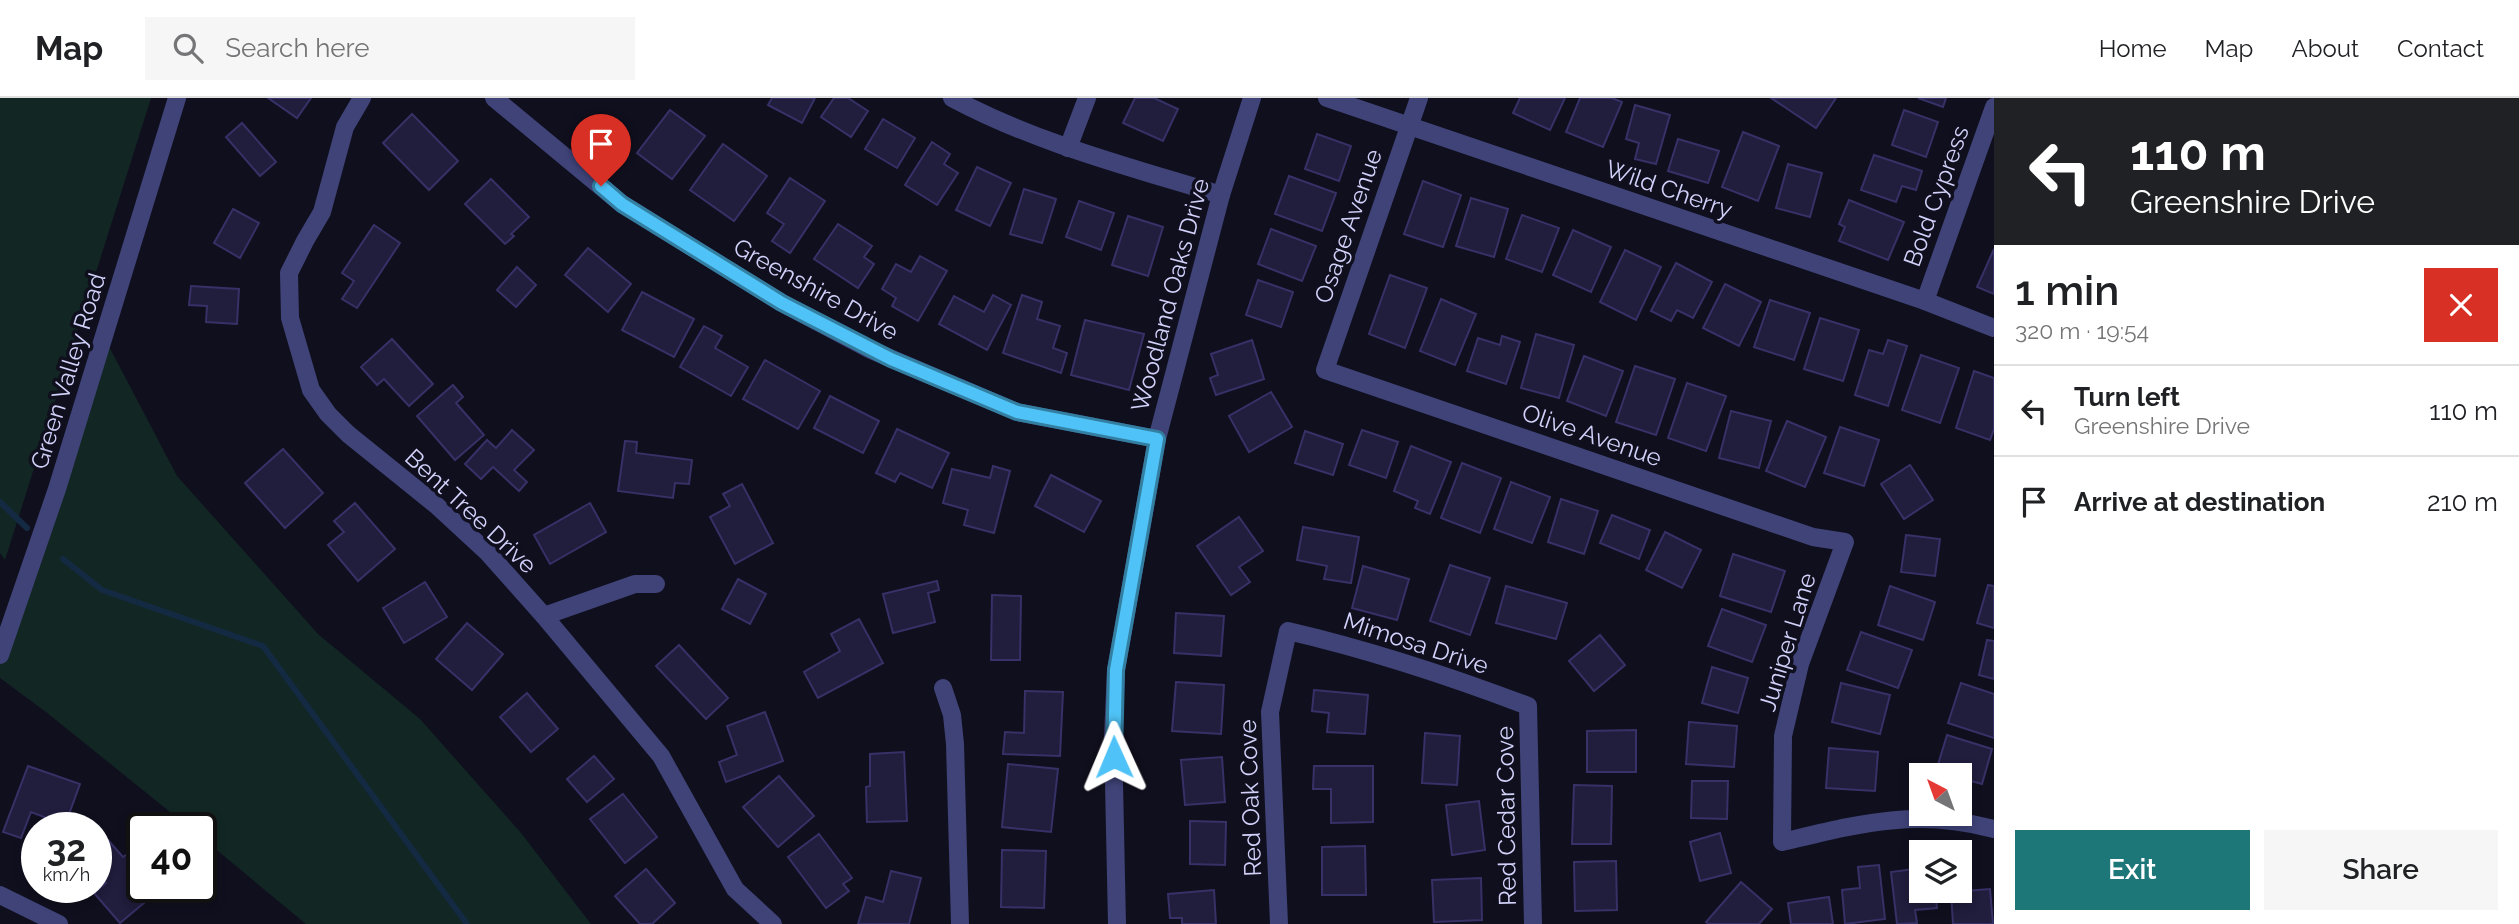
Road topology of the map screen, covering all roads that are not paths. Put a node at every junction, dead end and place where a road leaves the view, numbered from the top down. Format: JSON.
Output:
{"nodes":[{"id":1,"x":177,"y":98,"type":"edge"},
{"id":2,"x":362,"y":98,"type":"edge"},
{"id":3,"x":494,"y":98,"type":"edge"},
{"id":4,"x":951,"y":98,"type":"edge"},
{"id":5,"x":1087,"y":98,"type":"edge"},
{"id":6,"x":1252,"y":98,"type":"edge"},
{"id":7,"x":1327,"y":98,"type":"edge"},
{"id":8,"x":1419,"y":98,"type":"edge"},
{"id":9,"x":1994,"y":107,"type":"edge"},
{"id":10,"x":1409,"y":127,"type":"junction"},
{"id":11,"x":1068,"y":148,"type":"junction"},
{"id":12,"x":1221,"y":195,"type":"junction"},
{"id":13,"x":1925,"y":301,"type":"junction"},
{"id":14,"x":1994,"y":327,"type":"edge"},
{"id":15,"x":1325,"y":370,"type":"joint"},
{"id":16,"x":1157,"y":439,"type":"junction"},
{"id":17,"x":1845,"y":542,"type":"joint"},
{"id":18,"x":656,"y":584,"type":"dead end"},
{"id":19,"x":544,"y":616,"type":"junction"},
{"id":20,"x":1288,"y":631,"type":"joint"},
{"id":21,"x":0,"y":655,"type":"edge"},
{"id":22,"x":943,"y":688,"type":"dead end"},
{"id":23,"x":1528,"y":706,"type":"joint"},
{"id":24,"x":1994,"y":828,"type":"edge"},
{"id":25,"x":0,"y":895,"type":"edge"},
{"id":26,"x":59,"y":924,"type":"edge"},
{"id":27,"x":773,"y":924,"type":"edge"},
{"id":28,"x":960,"y":924,"type":"edge"},
{"id":29,"x":1117,"y":924,"type":"edge"},
{"id":30,"x":1279,"y":924,"type":"edge"},
{"id":31,"x":1532,"y":924,"type":"edge"}],
"edges":[{"from":1,"to":21,"type":"street","name":"Green Valley Road"},
{"from":2,"to":19,"type":"street","name":"Bent Tree Drive"},
{"from":3,"to":16,"type":"street","name":"Greenshire Drive"},
{"from":4,"to":11,"type":"street"},
{"from":5,"to":11,"type":"street"},
{"from":6,"to":12,"type":"street","name":"Woodland Oaks Drive"},
{"from":7,"to":10,"type":"street","name":"Wild Cherry"},
{"from":8,"to":10,"type":"street","name":"Osage Avenue"},
{"from":9,"to":13,"type":"street","name":"Bold Cypress"},
{"from":10,"to":13,"type":"street","name":"Wild Cherry"},
{"from":10,"to":15,"type":"street","name":"Osage Avenue"},
{"from":11,"to":12,"type":"street"},
{"from":12,"to":16,"type":"street","name":"Woodland Oaks Drive"},
{"from":13,"to":14,"type":"street","name":"Wild Cherry"},
{"from":15,"to":17,"type":"street","name":"Olive Avenue"},
{"from":16,"to":29,"type":"street","name":"Woodland Oaks Drive"},
{"from":17,"to":24,"type":"street","name":"Juniper Lane"},
{"from":18,"to":19,"type":"street"},
{"from":19,"to":27,"type":"street","name":"Bent Tree Drive"},
{"from":20,"to":23,"type":"street","name":"Mimosa Drive"},
{"from":20,"to":30,"type":"street","name":"Red Oak Cove"},
{"from":22,"to":28,"type":"street"},
{"from":23,"to":31,"type":"street","name":"Red Cedar Cove"},
{"from":25,"to":26,"type":"street"}]}
